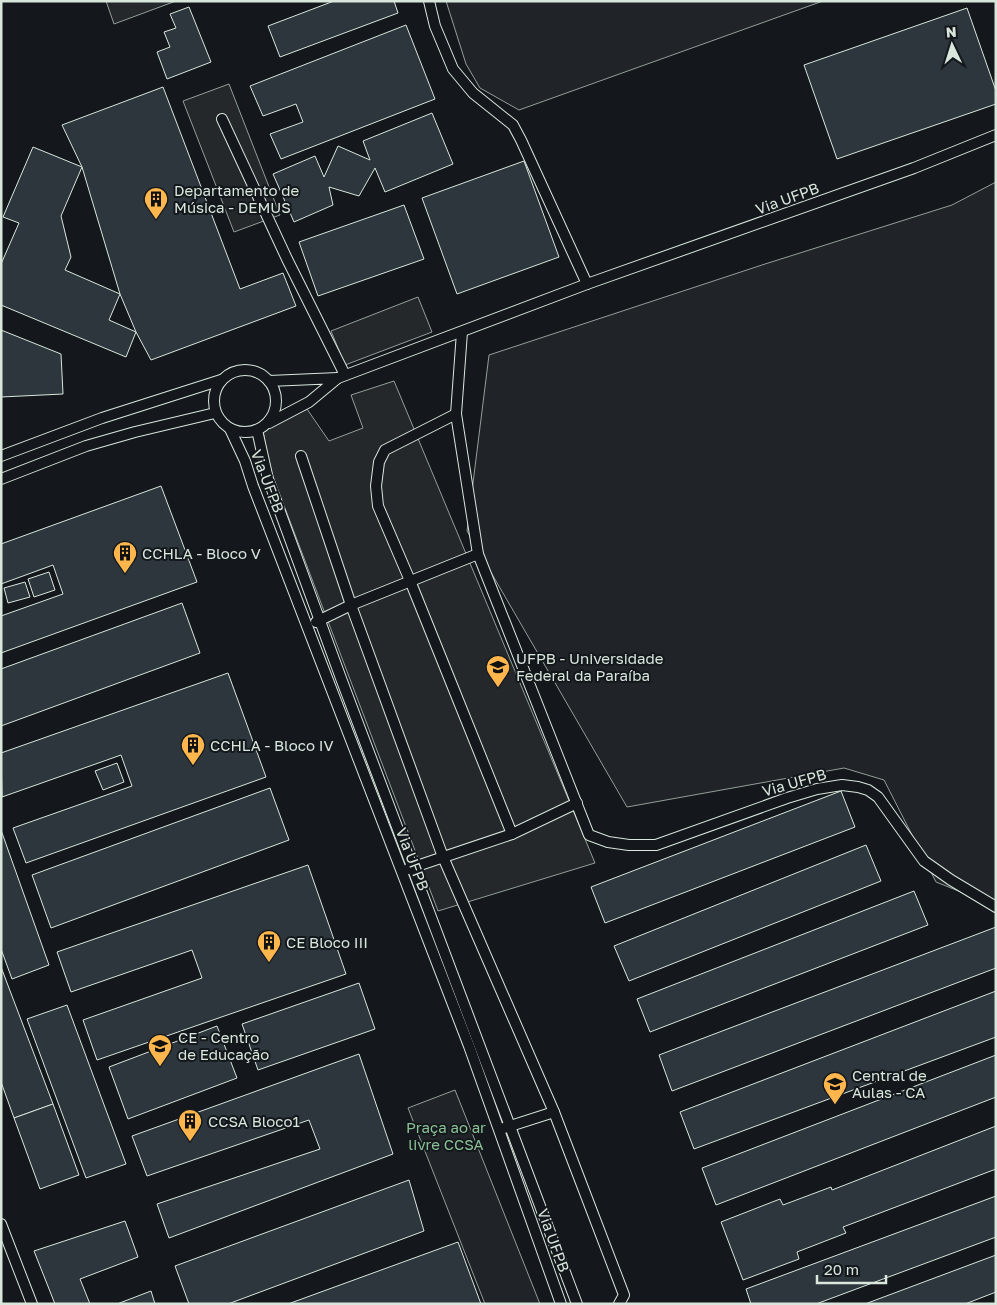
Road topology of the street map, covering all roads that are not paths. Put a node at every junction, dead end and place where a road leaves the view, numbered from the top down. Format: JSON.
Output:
{"nodes":[{"id":1,"x":429,"y":1,"type":"edge"},
{"id":2,"x":222,"y":119,"type":"dead end"},
{"id":3,"x":996,"y":135,"type":"edge"},
{"id":4,"x":587,"y":284,"type":"junction"},
{"id":5,"x":462,"y":332,"type":"junction"},
{"id":6,"x":342,"y":377,"type":"junction"},
{"id":7,"x":221,"y":380,"type":"junction"},
{"id":8,"x":269,"y":380,"type":"junction"},
{"id":9,"x":215,"y":413,"type":"junction"},
{"id":10,"x":456,"y":414,"type":"junction"},
{"id":11,"x":268,"y":423,"type":"junction"},
{"id":12,"x":230,"y":429,"type":"junction"},
{"id":13,"x":257,"y":430,"type":"junction"},
{"id":14,"x":1,"y":456,"type":"edge"},
{"id":15,"x":300,"y":456,"type":"dead end"},
{"id":16,"x":1,"y":479,"type":"edge"},
{"id":17,"x":478,"y":554,"type":"junction"},
{"id":18,"x":410,"y":583,"type":"junction"},
{"id":19,"x":351,"y":605,"type":"junction"},
{"id":20,"x":320,"y":621,"type":"junction"},
{"id":21,"x":307,"y":625,"type":"junction"},
{"id":22,"x":577,"y":803,"type":"junction"},
{"id":23,"x":512,"y":834,"type":"junction"},
{"id":24,"x":442,"y":857,"type":"junction"},
{"id":25,"x":413,"y":867,"type":"junction"},
{"id":26,"x":402,"y":872,"type":"junction"},
{"id":27,"x":996,"y":907,"type":"edge"},
{"id":28,"x":554,"y":1112,"type":"junction"},
{"id":29,"x":510,"y":1126,"type":"junction"},
{"id":30,"x":499,"y":1130,"type":"junction"},
{"id":31,"x":1,"y":1224,"type":"edge"},
{"id":32,"x":32,"y":1304,"type":"edge"},
{"id":33,"x":560,"y":1304,"type":"edge"},
{"id":34,"x":577,"y":1304,"type":"edge"},
{"id":35,"x":619,"y":1304,"type":"edge"}],
"edges":[{"from":1,"to":4,"type":"lane"},
{"from":2,"to":6,"type":"lane"},
{"from":3,"to":4,"type":"lane","name":"Via UFPB"},
{"from":4,"to":5,"type":"lane","name":"Via UFPB"},
{"from":5,"to":6,"type":"lane","name":"Via UFPB"},
{"from":5,"to":10,"type":"lane"},
{"from":6,"to":8,"type":"lane","name":"Via UFPB"},
{"from":6,"to":11,"type":"lane","name":"Via UFPB"},
{"from":7,"to":8,"type":"lane","name":"Via UFPB"},
{"from":7,"to":9,"type":"lane"},
{"from":7,"to":14,"type":"lane","name":"Via UFPB"},
{"from":8,"to":11,"type":"lane"},
{"from":9,"to":12,"type":"lane","name":"Via UFPB"},
{"from":9,"to":16,"type":"lane"},
{"from":10,"to":17,"type":"lane"},
{"from":10,"to":18,"type":"lane"},
{"from":11,"to":13,"type":"lane","name":"Via UFPB"},
{"from":12,"to":13,"type":"lane","name":"Via UFPB"},
{"from":12,"to":21,"type":"lane","name":"Via UFPB"},
{"from":13,"to":20,"type":"lane","name":"Via UFPB"},
{"from":15,"to":19,"type":"lane"},
{"from":17,"to":18,"type":"lane"},
{"from":17,"to":22,"type":"lane"},
{"from":18,"to":19,"type":"lane"},
{"from":18,"to":23,"type":"lane"},
{"from":19,"to":20,"type":"lane"},
{"from":19,"to":24,"type":"lane"},
{"from":20,"to":21,"type":"lane"},
{"from":20,"to":25,"type":"lane","name":"Via UFPB"},
{"from":21,"to":26,"type":"lane","name":"Via UFPB"},
{"from":22,"to":23,"type":"lane"},
{"from":22,"to":27,"type":"lane","name":"Via UFPB"},
{"from":23,"to":24,"type":"lane"},
{"from":24,"to":25,"type":"lane"},
{"from":24,"to":28,"type":"lane"},
{"from":25,"to":26,"type":"lane"},
{"from":25,"to":29,"type":"lane","name":"Via UFPB"},
{"from":26,"to":30,"type":"lane","name":"Via UFPB"},
{"from":28,"to":29,"type":"lane"},
{"from":28,"to":35,"type":"lane"},
{"from":29,"to":30,"type":"lane"},
{"from":29,"to":34,"type":"lane","name":"Via UFPB"},
{"from":30,"to":33,"type":"lane","name":"Via UFPB"},
{"from":31,"to":32,"type":"lane"}]}
